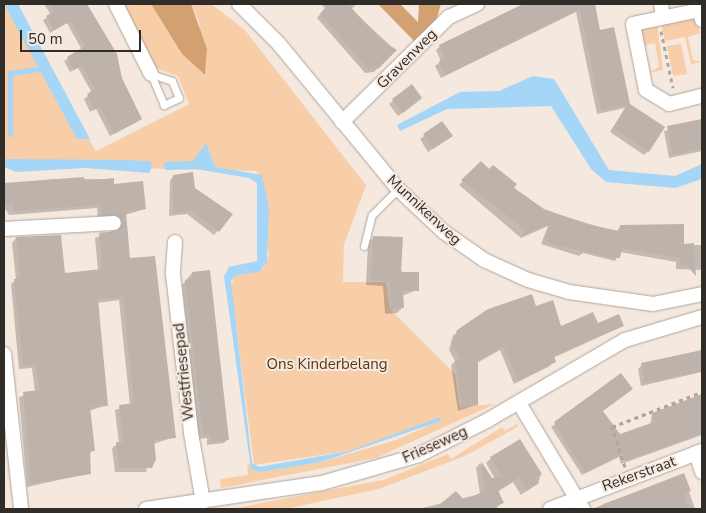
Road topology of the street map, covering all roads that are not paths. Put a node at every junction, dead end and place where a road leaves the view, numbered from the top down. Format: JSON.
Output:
{"nodes":[{"id":1,"x":116,"y":4,"type":"edge"},
{"id":2,"x":239,"y":4,"type":"edge"},
{"id":3,"x":477,"y":4,"type":"edge"},
{"id":4,"x":661,"y":13,"type":"edge"},
{"id":5,"x":702,"y":20,"type":"edge"},
{"id":6,"x":151,"y":74,"type":"junction"},
{"id":7,"x":702,"y":96,"type":"edge"},
{"id":8,"x":342,"y":122,"type":"junction"},
{"id":9,"x":398,"y":189,"type":"junction"},
{"id":10,"x":114,"y":223,"type":"dead end"},
{"id":11,"x":4,"y":228,"type":"edge"},
{"id":12,"x":175,"y":242,"type":"dead end"},
{"id":13,"x":364,"y":246,"type":"dead end"},
{"id":14,"x":702,"y":294,"type":"edge"},
{"id":15,"x":653,"y":304,"type":"junction"},
{"id":16,"x":702,"y":317,"type":"edge"},
{"id":17,"x":658,"y":327,"type":"junction"},
{"id":18,"x":4,"y":354,"type":"edge"},
{"id":19,"x":519,"y":403,"type":"junction"},
{"id":20,"x":699,"y":452,"type":"edge"},
{"id":21,"x":702,"y":472,"type":"edge"},
{"id":22,"x":203,"y":502,"type":"junction"},
{"id":23,"x":579,"y":503,"type":"edge"},
{"id":24,"x":180,"y":507,"type":"edge"},
{"id":25,"x":21,"y":509,"type":"edge"},
{"id":26,"x":146,"y":509,"type":"edge"},
{"id":27,"x":550,"y":509,"type":"edge"}],
"edges":[{"from":1,"to":6,"type":"street"},
{"from":2,"to":8,"type":"street","name":"Munnikenweg"},
{"from":3,"to":8,"type":"street","name":"Gravenweg"},
{"from":4,"to":5,"type":"street"},
{"from":4,"to":7,"type":"street"},
{"from":6,"to":6,"type":"lane"},
{"from":8,"to":9,"type":"street","name":"Munnikenweg"},
{"from":9,"to":13,"type":"lane"},
{"from":9,"to":15,"type":"street","name":"Munnikenweg"},
{"from":10,"to":11,"type":"street"},
{"from":12,"to":22,"type":"street","name":"Westfriesepad"},
{"from":14,"to":15,"type":"street"},
{"from":15,"to":17,"type":"street"},
{"from":16,"to":17,"type":"street","name":"Frieseweg"},
{"from":17,"to":19,"type":"street","name":"Frieseweg"},
{"from":18,"to":25,"type":"street"},
{"from":19,"to":22,"type":"street","name":"Frieseweg"},
{"from":19,"to":23,"type":"street"},
{"from":20,"to":21,"type":"street"},
{"from":20,"to":23,"type":"street","name":"Rekerstraat"},
{"from":22,"to":24,"type":"street","name":"Frieseweg"},
{"from":23,"to":27,"type":"street","name":"Rekerstraat"},
{"from":24,"to":26,"type":"street","name":"Frieseweg"}]}
